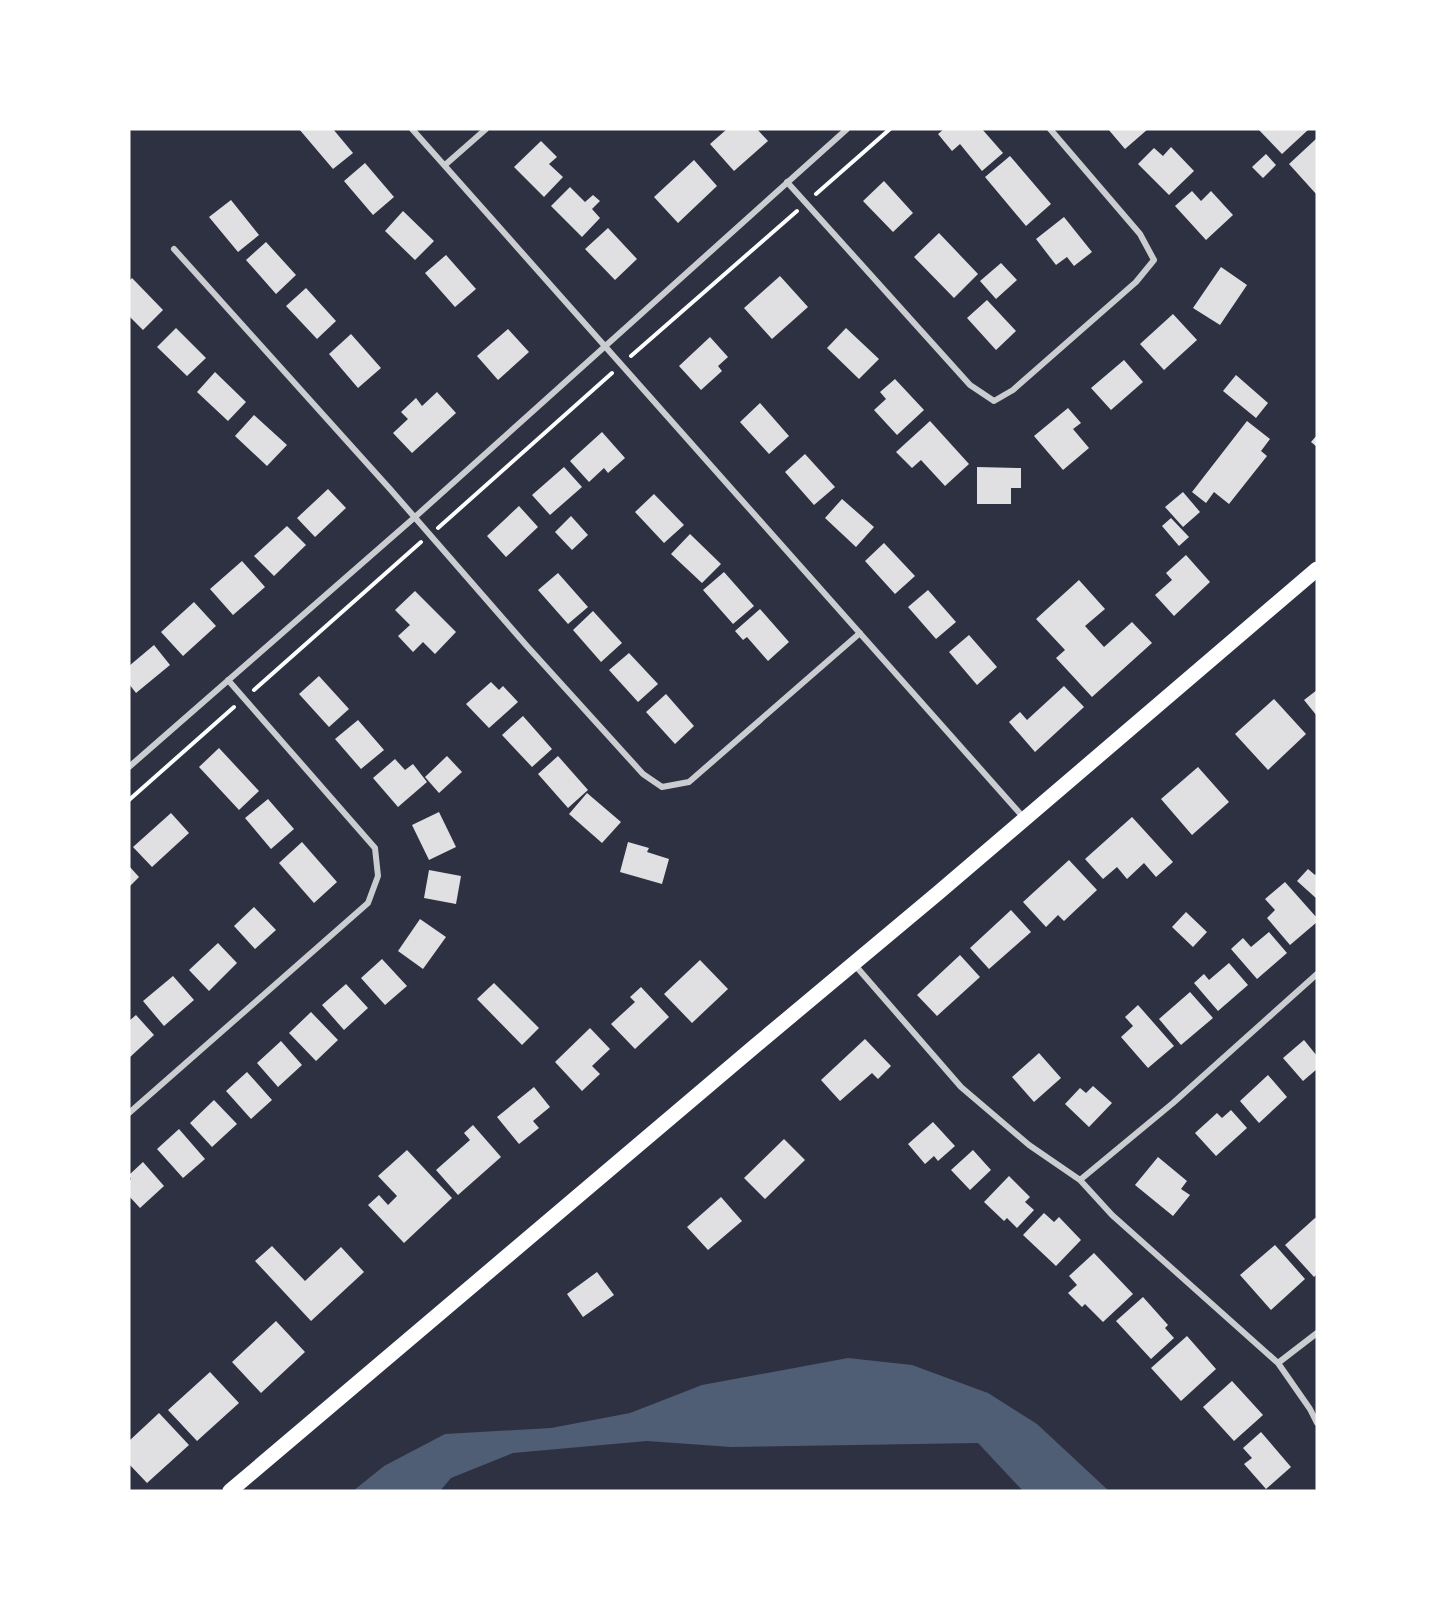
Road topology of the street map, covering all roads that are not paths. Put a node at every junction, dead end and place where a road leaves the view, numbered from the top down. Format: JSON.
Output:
{"nodes":[{"id":1,"x":411,"y":129,"type":"edge"},
{"id":2,"x":486,"y":129,"type":"edge"},
{"id":3,"x":847,"y":129,"type":"edge"},
{"id":4,"x":1050,"y":129,"type":"edge"},
{"id":5,"x":445,"y":165,"type":"junction"},
{"id":6,"x":787,"y":182,"type":"junction"},
{"id":7,"x":174,"y":249,"type":"dead end"},
{"id":8,"x":604,"y":346,"type":"junction"},
{"id":9,"x":415,"y":517,"type":"junction"},
{"id":10,"x":1317,"y":569,"type":"edge"},
{"id":11,"x":860,"y":633,"type":"junction"},
{"id":12,"x":228,"y":680,"type":"junction"},
{"id":13,"x":129,"y":767,"type":"edge"},
{"id":14,"x":1025,"y":819,"type":"junction"},
{"id":15,"x":854,"y":963,"type":"junction"},
{"id":16,"x":1317,"y":974,"type":"edge"},
{"id":17,"x":129,"y":1113,"type":"edge"},
{"id":18,"x":1080,"y":1180,"type":"junction"},
{"id":19,"x":1317,"y":1332,"type":"edge"},
{"id":20,"x":1278,"y":1363,"type":"junction"},
{"id":21,"x":1317,"y":1403,"type":"edge"},
{"id":22,"x":1310,"y":1409,"type":"junction"},
{"id":23,"x":1317,"y":1423,"type":"edge"},
{"id":24,"x":230,"y":1491,"type":"edge"}],
"edges":[{"from":1,"to":5,"type":"street"},
{"from":2,"to":5,"type":"street"},
{"from":3,"to":6,"type":"street"},
{"from":4,"to":6,"type":"street"},
{"from":5,"to":8,"type":"street"},
{"from":6,"to":8,"type":"street"},
{"from":7,"to":9,"type":"street"},
{"from":8,"to":9,"type":"street"},
{"from":8,"to":11,"type":"street"},
{"from":9,"to":11,"type":"street"},
{"from":9,"to":12,"type":"street"},
{"from":10,"to":14,"type":"main road"},
{"from":11,"to":14,"type":"street"},
{"from":12,"to":13,"type":"street"},
{"from":12,"to":17,"type":"street"},
{"from":14,"to":15,"type":"main road"},
{"from":15,"to":18,"type":"street"},
{"from":15,"to":24,"type":"main road"},
{"from":16,"to":18,"type":"street"},
{"from":18,"to":20,"type":"street"},
{"from":19,"to":20,"type":"street"},
{"from":20,"to":22,"type":"street"},
{"from":21,"to":22,"type":"street"},
{"from":22,"to":23,"type":"street"}]}
